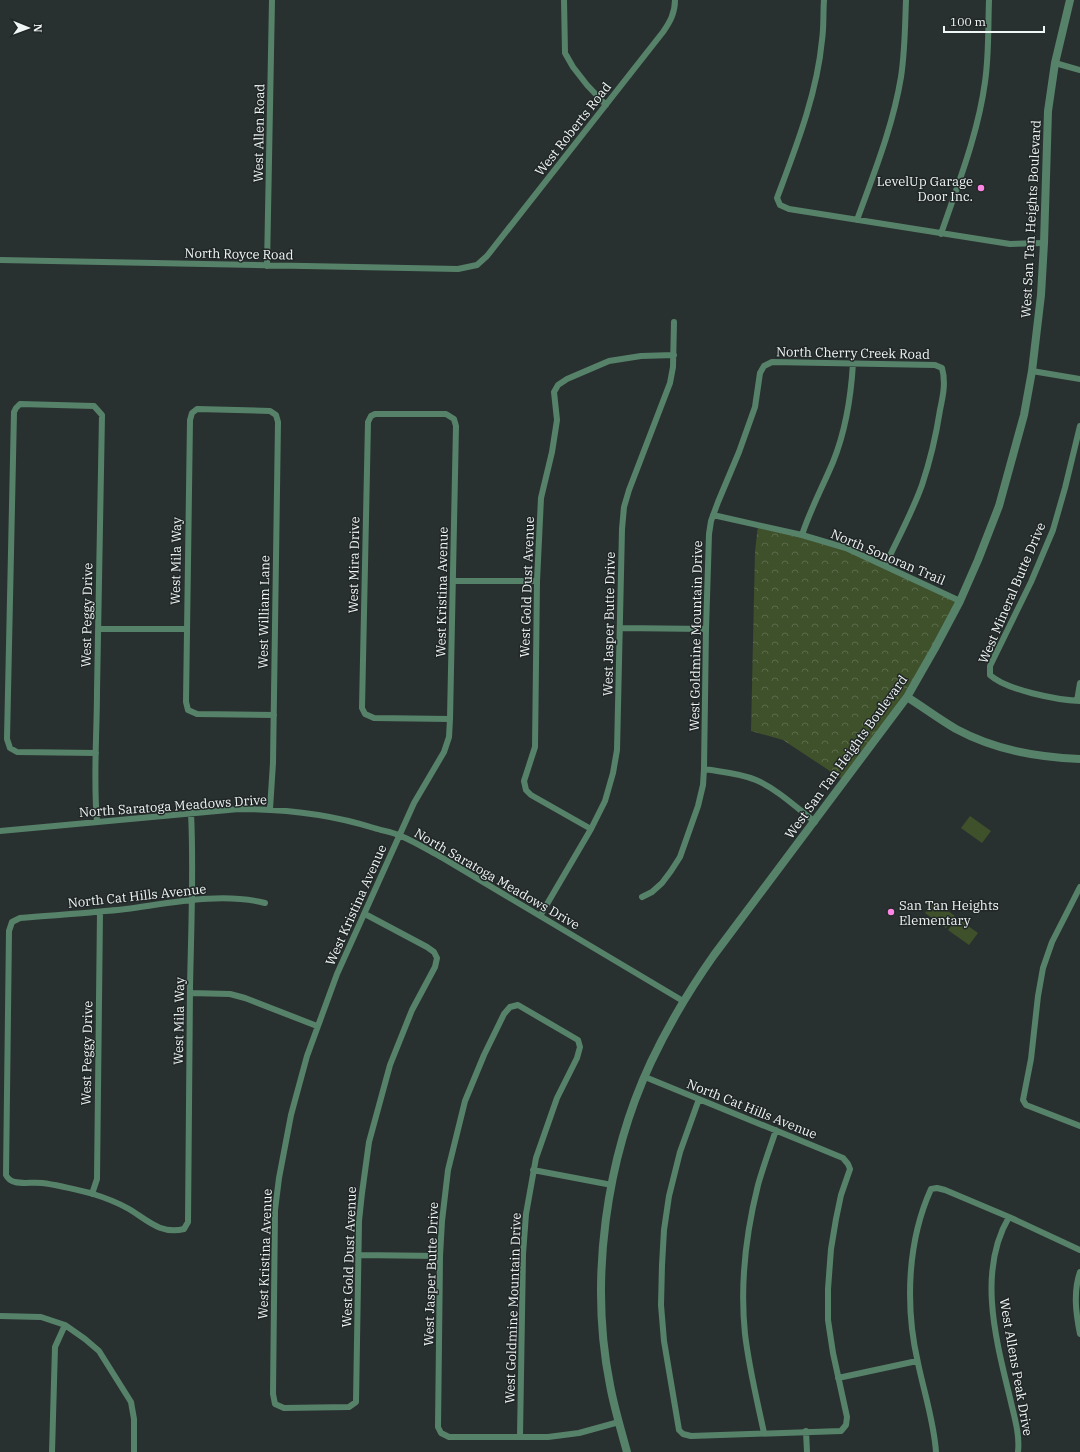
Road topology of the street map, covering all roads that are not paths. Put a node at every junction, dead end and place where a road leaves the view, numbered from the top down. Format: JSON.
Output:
{"nodes":[{"id":1,"x":272,"y":0,"type":"edge"},
{"id":2,"x":564,"y":0,"type":"edge"},
{"id":3,"x":675,"y":0,"type":"edge"},
{"id":4,"x":824,"y":0,"type":"edge"},
{"id":5,"x":906,"y":0,"type":"edge"},
{"id":6,"x":989,"y":0,"type":"edge"},
{"id":7,"x":1070,"y":0,"type":"edge"},
{"id":8,"x":1055,"y":63,"type":"junction"},
{"id":9,"x":1080,"y":70,"type":"edge"},
{"id":10,"x":606,"y":105,"type":"junction"},
{"id":11,"x":857,"y":220,"type":"junction"},
{"id":12,"x":941,"y":234,"type":"junction"},
{"id":13,"x":1044,"y":243,"type":"junction"},
{"id":14,"x":0,"y":260,"type":"edge"},
{"id":15,"x":476,"y":265,"type":"joint"},
{"id":16,"x":267,"y":266,"type":"junction"},
{"id":17,"x":674,"y":322,"type":"dead end"},
{"id":18,"x":674,"y":355,"type":"junction"},
{"id":19,"x":853,"y":363,"type":"junction"},
{"id":20,"x":764,"y":366,"type":"joint"},
{"id":21,"x":1032,"y":371,"type":"junction"},
{"id":22,"x":1080,"y":378,"type":"edge"},
{"id":23,"x":192,"y":413,"type":"joint"},
{"id":24,"x":454,"y":419,"type":"joint"},
{"id":25,"x":1080,"y":426,"type":"edge"},
{"id":26,"x":713,"y":515,"type":"junction"},
{"id":27,"x":802,"y":535,"type":"junction"},
{"id":28,"x":885,"y":566,"type":"junction"},
{"id":29,"x":453,"y":581,"type":"junction"},
{"id":30,"x":537,"y":581,"type":"junction"},
{"id":31,"x":960,"y":601,"type":"junction"},
{"id":32,"x":620,"y":628,"type":"junction"},
{"id":33,"x":98,"y":629,"type":"junction"},
{"id":34,"x":186,"y":629,"type":"junction"},
{"id":35,"x":706,"y":629,"type":"junction"},
{"id":36,"x":1080,"y":683,"type":"edge"},
{"id":37,"x":907,"y":697,"type":"junction"},
{"id":38,"x":1079,"y":701,"type":"edge"},
{"id":39,"x":274,"y":715,"type":"junction"},
{"id":40,"x":450,"y":719,"type":"junction"},
{"id":41,"x":96,"y":753,"type":"junction"},
{"id":42,"x":1080,"y":759,"type":"edge"},
{"id":43,"x":704,"y":769,"type":"junction"},
{"id":44,"x":270,"y":809,"type":"junction"},
{"id":45,"x":191,"y":813,"type":"junction"},
{"id":46,"x":97,"y":822,"type":"junction"},
{"id":47,"x":815,"y":822,"type":"junction"},
{"id":48,"x":591,"y":829,"type":"junction"},
{"id":49,"x":0,"y":831,"type":"edge"},
{"id":50,"x":400,"y":835,"type":"junction"},
{"id":51,"x":1080,"y":887,"type":"edge"},
{"id":52,"x":642,"y":897,"type":"dead end"},
{"id":53,"x":192,"y":901,"type":"junction"},
{"id":54,"x":265,"y":903,"type":"dead end"},
{"id":55,"x":100,"y":912,"type":"junction"},
{"id":56,"x":365,"y":914,"type":"junction"},
{"id":57,"x":540,"y":916,"type":"junction"},
{"id":58,"x":190,"y":993,"type":"junction"},
{"id":59,"x":683,"y":1001,"type":"junction"},
{"id":60,"x":510,"y":1007,"type":"joint"},
{"id":61,"x":317,"y":1026,"type":"junction"},
{"id":62,"x":645,"y":1077,"type":"junction"},
{"id":63,"x":699,"y":1099,"type":"junction"},
{"id":64,"x":1080,"y":1126,"type":"edge"},
{"id":65,"x":776,"y":1130,"type":"junction"},
{"id":66,"x":533,"y":1170,"type":"junction"},
{"id":67,"x":612,"y":1185,"type":"junction"},
{"id":68,"x":92,"y":1194,"type":"junction"},
{"id":69,"x":1009,"y":1217,"type":"junction"},
{"id":70,"x":1080,"y":1250,"type":"edge"},
{"id":71,"x":358,"y":1255,"type":"junction"},
{"id":72,"x":440,"y":1256,"type":"junction"},
{"id":73,"x":1080,"y":1272,"type":"edge"},
{"id":74,"x":0,"y":1316,"type":"edge"},
{"id":75,"x":65,"y":1325,"type":"junction"},
{"id":76,"x":1080,"y":1334,"type":"edge"},
{"id":77,"x":917,"y":1361,"type":"junction"},
{"id":78,"x":838,"y":1378,"type":"junction"},
{"id":79,"x":356,"y":1402,"type":"joint"},
{"id":80,"x":619,"y":1422,"type":"junction"},
{"id":81,"x":806,"y":1431,"type":"junction"},
{"id":82,"x":764,"y":1433,"type":"junction"},
{"id":83,"x":520,"y":1436,"type":"junction"},
{"id":84,"x":52,"y":1452,"type":"edge"},
{"id":85,"x":134,"y":1452,"type":"edge"},
{"id":86,"x":627,"y":1452,"type":"edge"},
{"id":87,"x":807,"y":1452,"type":"edge"},
{"id":88,"x":936,"y":1452,"type":"edge"},
{"id":89,"x":1018,"y":1452,"type":"edge"}],
"edges":[{"from":1,"to":16,"type":"street","name":"West Allen Road"},
{"from":2,"to":10,"type":"street"},
{"from":3,"to":10,"type":"street","name":"West Roberts Road"},
{"from":4,"to":11,"type":"street"},
{"from":5,"to":11,"type":"street"},
{"from":6,"to":12,"type":"street"},
{"from":7,"to":8,"type":"street","name":"West San Tan Heights Boulevard"},
{"from":8,"to":9,"type":"street"},
{"from":8,"to":13,"type":"street","name":"West San Tan Heights Boulevard"},
{"from":10,"to":15,"type":"street","name":"West Roberts Road"},
{"from":11,"to":12,"type":"street"},
{"from":12,"to":13,"type":"street"},
{"from":13,"to":21,"type":"street","name":"West San Tan Heights Boulevard"},
{"from":14,"to":16,"type":"street","name":"North Royce Road"},
{"from":15,"to":16,"type":"street","name":"North Royce Road"},
{"from":17,"to":18,"type":"street","name":"West Jasper Butte Drive"},
{"from":18,"to":30,"type":"street","name":"West Gold Dust Avenue"},
{"from":18,"to":32,"type":"street","name":"West Jasper Butte Drive"},
{"from":19,"to":20,"type":"street","name":"North Cherry Creek Road"},
{"from":19,"to":27,"type":"street"},
{"from":19,"to":28,"type":"street","name":"North Cherry Creek Road"},
{"from":20,"to":26,"type":"street","name":"West Goldmine Mountain Drive"},
{"from":21,"to":22,"type":"street"},
{"from":21,"to":31,"type":"street","name":"West San Tan Heights Boulevard"},
{"from":23,"to":34,"type":"street","name":"West Mila Way"},
{"from":23,"to":39,"type":"street","name":"West William Lane"},
{"from":24,"to":29,"type":"street","name":"West Kristina Avenue"},
{"from":24,"to":40,"type":"street","name":"West Mira Drive"},
{"from":25,"to":38,"type":"street","name":"West Mineral Butte Drive"},
{"from":26,"to":27,"type":"street","name":"North Sonoran Trail"},
{"from":26,"to":35,"type":"street","name":"West Goldmine Mountain Drive"},
{"from":27,"to":28,"type":"street","name":"North Sonoran Trail"},
{"from":28,"to":31,"type":"street","name":"North Sonoran Trail"},
{"from":29,"to":30,"type":"street"},
{"from":29,"to":40,"type":"street","name":"West Kristina Avenue"},
{"from":30,"to":48,"type":"street","name":"West Gold Dust Avenue"},
{"from":31,"to":37,"type":"street","name":"West San Tan Heights Boulevard"},
{"from":32,"to":35,"type":"street"},
{"from":32,"to":48,"type":"street","name":"West Jasper Butte Drive"},
{"from":33,"to":34,"type":"street"},
{"from":33,"to":41,"type":"street","name":"West Peggy Drive"},
{"from":33,"to":41,"type":"street","name":"West Peggy Drive"},
{"from":34,"to":39,"type":"street","name":"West Mila Way"},
{"from":35,"to":43,"type":"street","name":"West Goldmine Mountain Drive"},
{"from":36,"to":38,"type":"street"},
{"from":37,"to":42,"type":"street"},
{"from":37,"to":47,"type":"street","name":"West San Tan Heights Boulevard"},
{"from":39,"to":44,"type":"street","name":"West William Lane"},
{"from":40,"to":50,"type":"street","name":"West Kristina Avenue"},
{"from":41,"to":46,"type":"street","name":"West Peggy Drive"},
{"from":43,"to":47,"type":"street"},
{"from":43,"to":52,"type":"street","name":"West Goldmine Mountain Drive"},
{"from":44,"to":45,"type":"street","name":"North Saratoga Meadows Drive"},
{"from":44,"to":50,"type":"street","name":"North Saratoga Meadows Drive"},
{"from":45,"to":46,"type":"street","name":"North Saratoga Meadows Drive"},
{"from":45,"to":53,"type":"street","name":"West Mila Way"},
{"from":46,"to":49,"type":"street","name":"North Saratoga Meadows Drive"},
{"from":47,"to":59,"type":"street","name":"West San Tan Heights Boulevard"},
{"from":48,"to":57,"type":"street","name":"West Jasper Butte Drive"},
{"from":50,"to":56,"type":"street","name":"West Kristina Avenue"},
{"from":50,"to":57,"type":"street","name":"North Saratoga Meadows Drive"},
{"from":51,"to":64,"type":"street"},
{"from":53,"to":54,"type":"street","name":"North Cat Hills Avenue"},
{"from":53,"to":55,"type":"street","name":"North Cat Hills Avenue"},
{"from":53,"to":58,"type":"street","name":"West Mila Way"},
{"from":55,"to":68,"type":"street","name":"West Peggy Drive"},
{"from":55,"to":68,"type":"street","name":"North Cat Hills Avenue"},
{"from":56,"to":61,"type":"street","name":"West Kristina Avenue"},
{"from":56,"to":71,"type":"street","name":"West Gold Dust Avenue"},
{"from":57,"to":59,"type":"street","name":"North Saratoga Meadows Drive"},
{"from":58,"to":61,"type":"street"},
{"from":58,"to":68,"type":"street","name":"West Mila Way"},
{"from":59,"to":62,"type":"street","name":"West San Tan Heights Boulevard"},
{"from":60,"to":66,"type":"street","name":"West Goldmine Mountain Drive"},
{"from":60,"to":72,"type":"street","name":"West Jasper Butte Drive"},
{"from":61,"to":79,"type":"street","name":"West Kristina Avenue"},
{"from":62,"to":63,"type":"street","name":"North Cat Hills Avenue"},
{"from":62,"to":67,"type":"street","name":"West San Tan Heights Boulevard"},
{"from":63,"to":65,"type":"street","name":"North Cat Hills Avenue"},
{"from":63,"to":82,"type":"street"},
{"from":65,"to":78,"type":"street","name":"North Cat Hills Avenue"},
{"from":65,"to":82,"type":"street"},
{"from":66,"to":67,"type":"street"},
{"from":66,"to":83,"type":"street","name":"West Goldmine Mountain Drive"},
{"from":67,"to":80,"type":"street","name":"West San Tan Heights Boulevard"},
{"from":69,"to":70,"type":"street"},
{"from":69,"to":77,"type":"street"},
{"from":69,"to":89,"type":"street","name":"West Allens Peak Drive"},
{"from":71,"to":72,"type":"street"},
{"from":71,"to":79,"type":"street","name":"West Gold Dust Avenue"},
{"from":72,"to":83,"type":"street","name":"West Jasper Butte Drive"},
{"from":73,"to":76,"type":"street"},
{"from":74,"to":75,"type":"street"},
{"from":75,"to":84,"type":"street"},
{"from":75,"to":85,"type":"street"},
{"from":77,"to":78,"type":"street"},
{"from":77,"to":88,"type":"street"},
{"from":78,"to":81,"type":"street"},
{"from":80,"to":83,"type":"street"},
{"from":80,"to":86,"type":"street","name":"West San Tan Heights Boulevard"},
{"from":81,"to":82,"type":"street"},
{"from":81,"to":87,"type":"street"}]}
